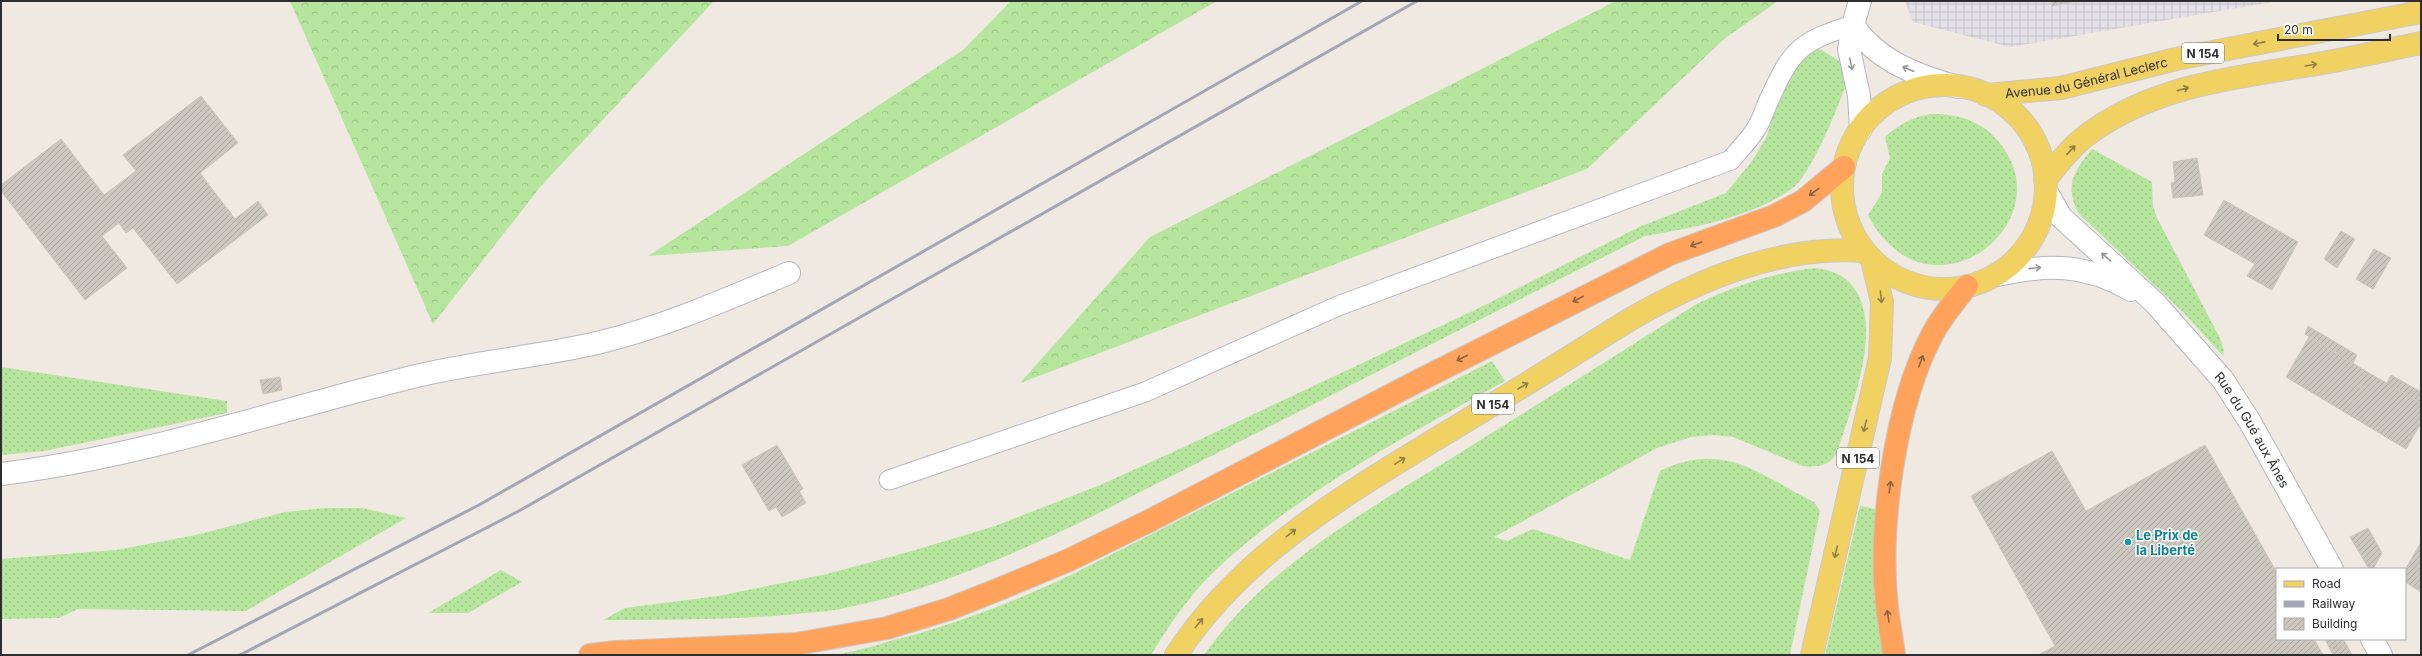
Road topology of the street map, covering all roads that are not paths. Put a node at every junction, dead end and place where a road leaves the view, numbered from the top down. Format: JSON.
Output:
{"nodes":[{"id":1,"x":1860,"y":1,"type":"edge"},
{"id":2,"x":2421,"y":12,"type":"edge"},
{"id":3,"x":1853,"y":26,"type":"junction"},
{"id":4,"x":2421,"y":43,"type":"edge"},
{"id":5,"x":1958,"y":87,"type":"junction"},
{"id":6,"x":1986,"y":95,"type":"junction"},
{"id":7,"x":1861,"y":129,"type":"junction"},
{"id":8,"x":1844,"y":167,"type":"junction"},
{"id":9,"x":2045,"y":185,"type":"junction"},
{"id":10,"x":1868,"y":255,"type":"junction"},
{"id":11,"x":790,"y":273,"type":"dead end"},
{"id":12,"x":1997,"y":275,"type":"junction"},
{"id":13,"x":1967,"y":286,"type":"junction"},
{"id":14,"x":2155,"y":303,"type":"junction"},
{"id":15,"x":1,"y":474,"type":"edge"},
{"id":16,"x":889,"y":480,"type":"dead end"},
{"id":17,"x":2331,"y":568,"type":"edge"},
{"id":18,"x":2373,"y":640,"type":"edge"},
{"id":19,"x":590,"y":655,"type":"edge"},
{"id":20,"x":1176,"y":655,"type":"edge"},
{"id":21,"x":1812,"y":655,"type":"edge"},
{"id":22,"x":1894,"y":655,"type":"edge"},
{"id":23,"x":2381,"y":655,"type":"edge"}],
"edges":[{"from":1,"to":3,"type":"street"},
{"from":2,"to":6,"type":"main road","name":"Avenue du Général Leclerc","number":"N 154","one_way":true},
{"from":5,"to":3,"type":"street","one_way":true},
{"from":3,"to":7,"type":"street","one_way":true},
{"from":3,"to":16,"type":"lane"},
{"from":9,"to":4,"type":"main road","number":"N 154","one_way":true},
{"from":5,"to":6,"type":"main road"},
{"from":5,"to":7,"type":"main road"},
{"from":6,"to":9,"type":"main road"},
{"from":7,"to":8,"type":"main road"},
{"from":8,"to":10,"type":"main road"},
{"from":8,"to":19,"type":"highway","one_way":true},
{"from":9,"to":12,"type":"main road"},
{"from":14,"to":9,"type":"street","name":"Rue du Gué aux Ânes","one_way":true},
{"from":10,"to":13,"type":"main road"},
{"from":20,"to":10,"type":"main road","number":"N 154","one_way":true},
{"from":10,"to":21,"type":"main road","number":"N 154","one_way":true},
{"from":11,"to":15,"type":"street"},
{"from":12,"to":13,"type":"main road"},
{"from":12,"to":14,"type":"street","name":"Rue du Gué aux Ânes","one_way":true},
{"from":22,"to":13,"type":"highway","one_way":true},
{"from":14,"to":17,"type":"street","name":"Rue du Gué aux Ânes"},
{"from":18,"to":23,"type":"street"}]}
